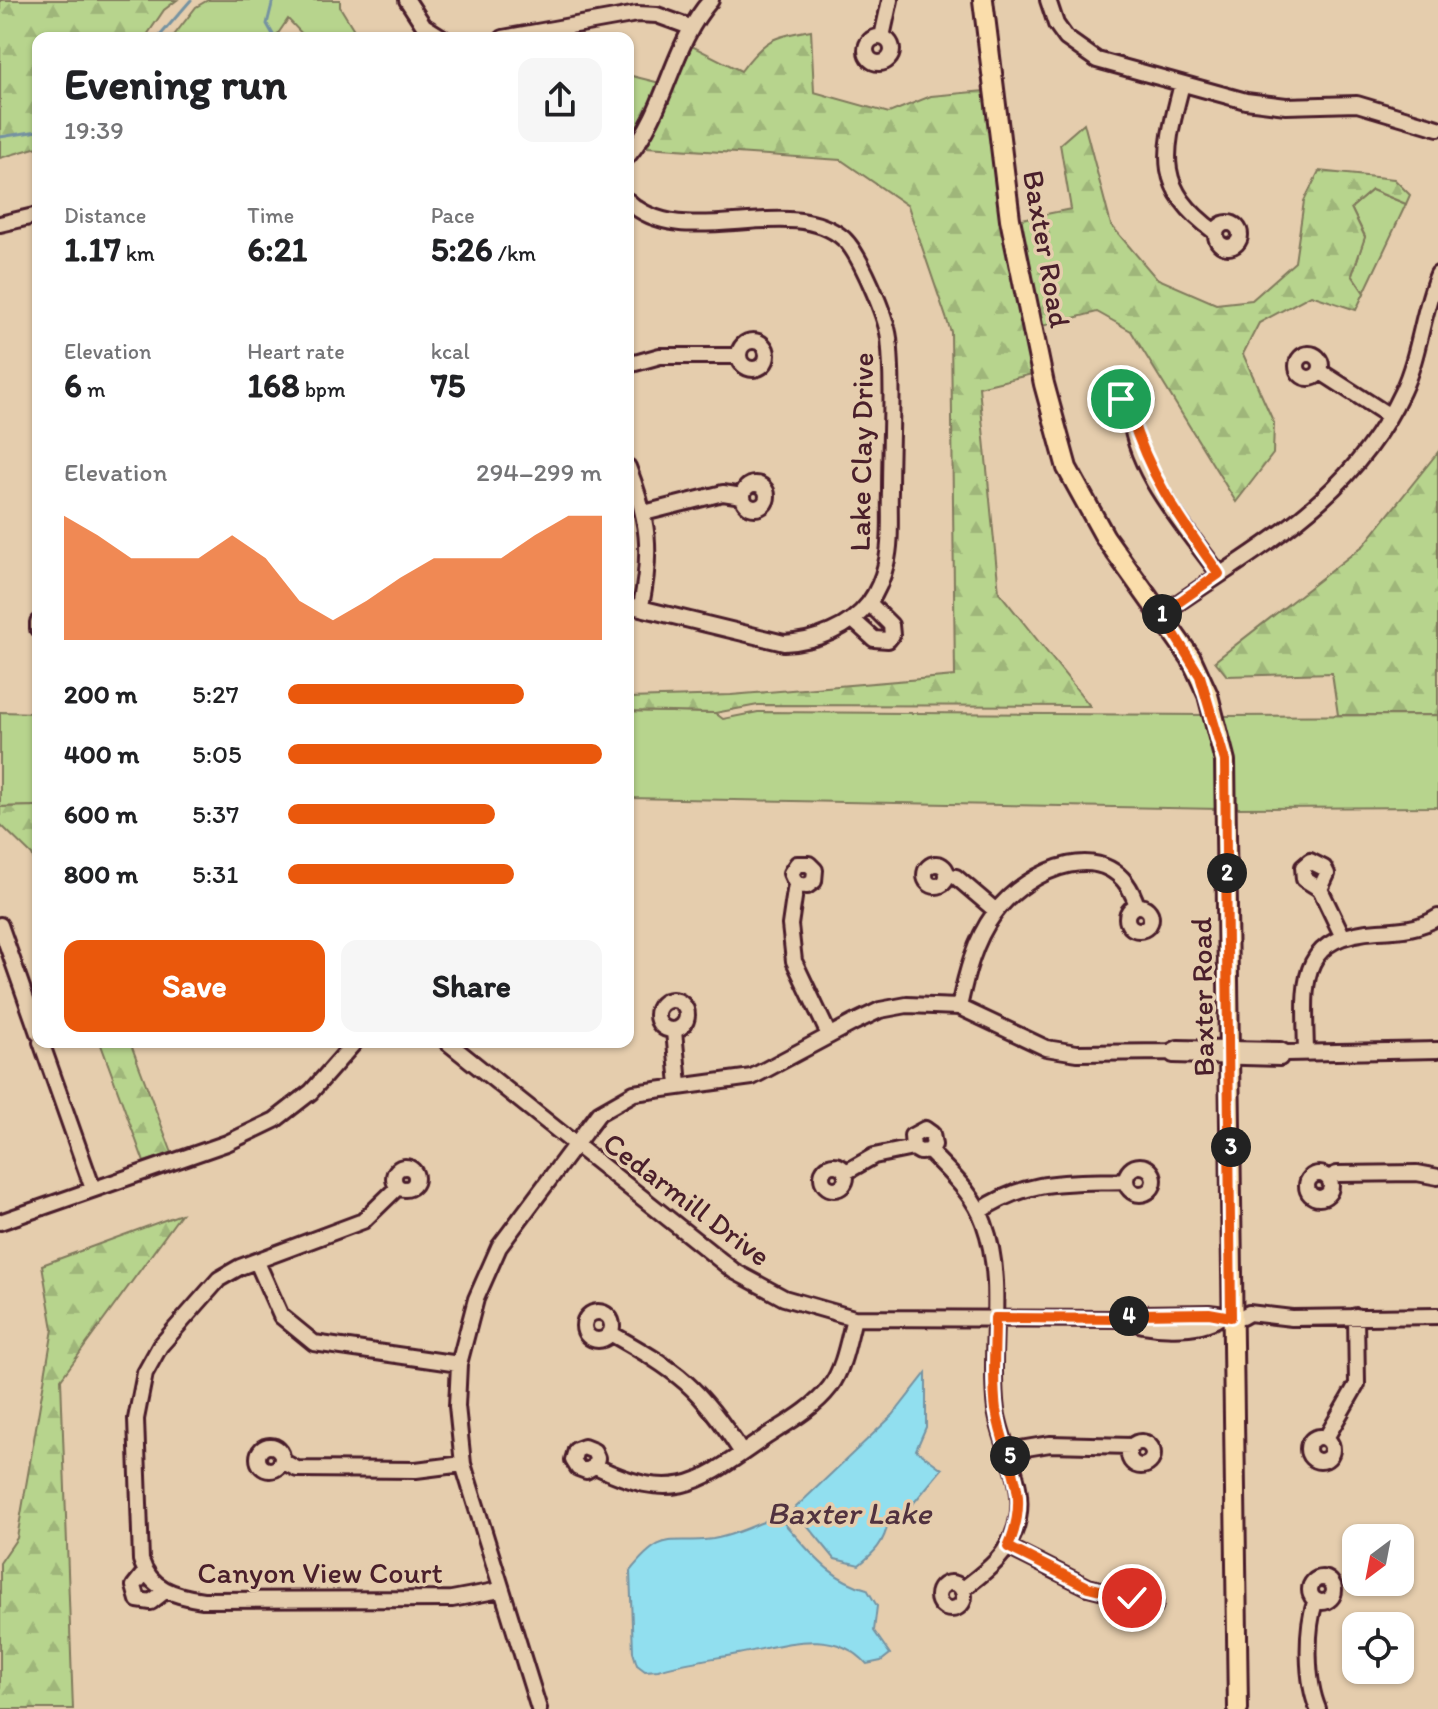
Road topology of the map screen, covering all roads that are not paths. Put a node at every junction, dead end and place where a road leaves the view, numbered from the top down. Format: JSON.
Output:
{"nodes":[{"id":1,"x":407,"y":0,"type":"edge"},
{"id":2,"x":711,"y":0,"type":"edge"},
{"id":3,"x":890,"y":0,"type":"edge"},
{"id":4,"x":983,"y":0,"type":"edge"},
{"id":5,"x":1048,"y":0,"type":"edge"},
{"id":6,"x":690,"y":27,"type":"junction"},
{"id":7,"x":435,"y":32,"type":"edge"},
{"id":8,"x":536,"y":32,"type":"edge"},
{"id":9,"x":882,"y":37,"type":"dead end"},
{"id":10,"x":1182,"y":84,"type":"junction"},
{"id":11,"x":1438,"y":128,"type":"edge"},
{"id":12,"x":634,"y":147,"type":"edge"},
{"id":13,"x":634,"y":205,"type":"edge"},
{"id":14,"x":32,"y":216,"type":"edge"},
{"id":15,"x":0,"y":224,"type":"edge"},
{"id":16,"x":1215,"y":232,"type":"dead end"},
{"id":17,"x":1438,"y":274,"type":"edge"},
{"id":18,"x":738,"y":356,"type":"dead end"},
{"id":19,"x":634,"y":363,"type":"edge"},
{"id":20,"x":1321,"y":372,"type":"dead end"},
{"id":21,"x":1130,"y":410,"type":"dead end"},
{"id":22,"x":1388,"y":415,"type":"junction"},
{"id":23,"x":634,"y":484,"type":"edge"},
{"id":24,"x":742,"y":496,"type":"dead end"},
{"id":25,"x":644,"y":513,"type":"junction"},
{"id":26,"x":1219,"y":574,"type":"junction"},
{"id":27,"x":635,"y":606,"type":"edge"},
{"id":28,"x":866,"y":606,"type":"junction"},
{"id":29,"x":1162,"y":614,"type":"junction"},
{"id":30,"x":853,"y":620,"type":"junction"},
{"id":31,"x":947,"y":875,"type":"dead end"},
{"id":32,"x":796,"y":884,"type":"dead end"},
{"id":33,"x":1320,"y":889,"type":"dead end"},
{"id":34,"x":1137,"y":906,"type":"dead end"},
{"id":35,"x":996,"y":911,"type":"junction"},
{"id":36,"x":1438,"y":917,"type":"edge"},
{"id":37,"x":0,"y":925,"type":"edge"},
{"id":38,"x":1342,"y":935,"type":"junction"},
{"id":39,"x":959,"y":1007,"type":"junction"},
{"id":40,"x":32,"y":1016,"type":"edge"},
{"id":41,"x":674,"y":1031,"type":"dead end"},
{"id":42,"x":829,"y":1035,"type":"junction"},
{"id":43,"x":43,"y":1048,"type":"edge"},
{"id":44,"x":350,"y":1048,"type":"edge"},
{"id":45,"x":454,"y":1048,"type":"edge"},
{"id":46,"x":1438,"y":1050,"type":"edge"},
{"id":47,"x":1306,"y":1052,"type":"junction"},
{"id":48,"x":1231,"y":1054,"type":"junction"},
{"id":49,"x":679,"y":1085,"type":"junction"},
{"id":50,"x":574,"y":1145,"type":"junction"},
{"id":51,"x":913,"y":1148,"type":"junction"},
{"id":52,"x":929,"y":1151,"type":"junction"},
{"id":53,"x":846,"y":1172,"type":"dead end"},
{"id":54,"x":1438,"y":1177,"type":"edge"},
{"id":55,"x":1328,"y":1178,"type":"dead end"},
{"id":56,"x":1125,"y":1181,"type":"dead end"},
{"id":57,"x":398,"y":1187,"type":"dead end"},
{"id":58,"x":93,"y":1189,"type":"junction"},
{"id":59,"x":980,"y":1211,"type":"junction"},
{"id":60,"x":0,"y":1222,"type":"edge"},
{"id":61,"x":257,"y":1262,"type":"junction"},
{"id":62,"x":1356,"y":1316,"type":"junction"},
{"id":63,"x":1438,"y":1316,"type":"edge"},
{"id":64,"x":1231,"y":1317,"type":"junction"},
{"id":65,"x":854,"y":1318,"type":"junction"},
{"id":66,"x":995,"y":1318,"type":"junction"},
{"id":67,"x":610,"y":1333,"type":"dead end"},
{"id":68,"x":459,"y":1364,"type":"junction"},
{"id":69,"x":1326,"y":1438,"type":"dead end"},
{"id":70,"x":1131,"y":1446,"type":"dead end"},
{"id":71,"x":1008,"y":1451,"type":"junction"},
{"id":72,"x":742,"y":1453,"type":"junction"},
{"id":73,"x":282,"y":1461,"type":"dead end"},
{"id":74,"x":463,"y":1464,"type":"junction"},
{"id":75,"x":595,"y":1466,"type":"dead end"},
{"id":76,"x":1008,"y":1547,"type":"junction"},
{"id":77,"x":145,"y":1572,"type":"junction"},
{"id":78,"x":500,"y":1590,"type":"junction"},
{"id":79,"x":962,"y":1590,"type":"dead end"},
{"id":80,"x":165,"y":1591,"type":"junction"},
{"id":81,"x":1132,"y":1598,"type":"dead end"},
{"id":82,"x":1315,"y":1602,"type":"dead end"},
{"id":83,"x":539,"y":1709,"type":"edge"},
{"id":84,"x":1238,"y":1709,"type":"edge"},
{"id":85,"x":1318,"y":1709,"type":"edge"}],
"edges":[{"from":1,"to":7,"type":"street"},
{"from":2,"to":6,"type":"street"},
{"from":3,"to":9,"type":"street"},
{"from":4,"to":29,"type":"main road","name":"Baxter Road"},
{"from":5,"to":10,"type":"street"},
{"from":6,"to":8,"type":"street"},
{"from":6,"to":12,"type":"street"},
{"from":10,"to":11,"type":"street"},
{"from":10,"to":16,"type":"street"},
{"from":13,"to":28,"type":"street","name":"Lake Clay Drive"},
{"from":14,"to":15,"type":"street"},
{"from":17,"to":22,"type":"street"},
{"from":18,"to":19,"type":"street"},
{"from":20,"to":22,"type":"street"},
{"from":21,"to":26,"type":"street"},
{"from":22,"to":26,"type":"street"},
{"from":23,"to":25,"type":"street"},
{"from":24,"to":25,"type":"street"},
{"from":25,"to":27,"type":"street"},
{"from":26,"to":29,"type":"street"},
{"from":27,"to":30,"type":"street"},
{"from":28,"to":30,"type":"street","name":"Lake Clay Drive"},
{"from":28,"to":30,"type":"street"},
{"from":29,"to":48,"type":"main road","name":"Baxter Road"},
{"from":31,"to":35,"type":"street"},
{"from":32,"to":42,"type":"street"},
{"from":33,"to":38,"type":"street"},
{"from":34,"to":35,"type":"street"},
{"from":35,"to":39,"type":"street"},
{"from":36,"to":38,"type":"street"},
{"from":37,"to":40,"type":"street"},
{"from":38,"to":47,"type":"street"},
{"from":39,"to":42,"type":"street"},
{"from":39,"to":48,"type":"street"},
{"from":41,"to":49,"type":"street"},
{"from":42,"to":49,"type":"street"},
{"from":43,"to":58,"type":"street"},
{"from":44,"to":58,"type":"street"},
{"from":45,"to":50,"type":"street","name":"Cedarmill Drive"},
{"from":46,"to":47,"type":"street"},
{"from":47,"to":48,"type":"street"},
{"from":48,"to":64,"type":"main road","name":"Baxter Road"},
{"from":49,"to":50,"type":"street"},
{"from":50,"to":65,"type":"street","name":"Cedarmill Drive"},
{"from":50,"to":68,"type":"street"},
{"from":51,"to":52,"type":"street"},
{"from":51,"to":52,"type":"street"},
{"from":51,"to":53,"type":"street"},
{"from":52,"to":59,"type":"street"},
{"from":54,"to":55,"type":"street"},
{"from":56,"to":59,"type":"street"},
{"from":57,"to":61,"type":"street"},
{"from":58,"to":60,"type":"street"},
{"from":59,"to":66,"type":"street"},
{"from":61,"to":68,"type":"street"},
{"from":61,"to":77,"type":"street"},
{"from":62,"to":63,"type":"street","name":"Cedarmill Drive"},
{"from":62,"to":64,"type":"street","name":"Cedarmill Drive"},
{"from":62,"to":69,"type":"street"},
{"from":64,"to":66,"type":"street","name":"Cedarmill Drive"},
{"from":64,"to":84,"type":"main road","name":"Baxter Road"},
{"from":65,"to":66,"type":"street","name":"Cedarmill Drive"},
{"from":65,"to":72,"type":"street"},
{"from":66,"to":71,"type":"street"},
{"from":67,"to":72,"type":"street"},
{"from":68,"to":74,"type":"street"},
{"from":70,"to":71,"type":"street"},
{"from":71,"to":76,"type":"street"},
{"from":72,"to":75,"type":"street"},
{"from":73,"to":74,"type":"street"},
{"from":74,"to":78,"type":"street"},
{"from":76,"to":79,"type":"street"},
{"from":76,"to":81,"type":"street"},
{"from":77,"to":80,"type":"street","name":"Canyon View Court"},
{"from":77,"to":80,"type":"street"},
{"from":78,"to":80,"type":"street","name":"Canyon View Court"},
{"from":78,"to":83,"type":"street"},
{"from":82,"to":85,"type":"street"}]}
